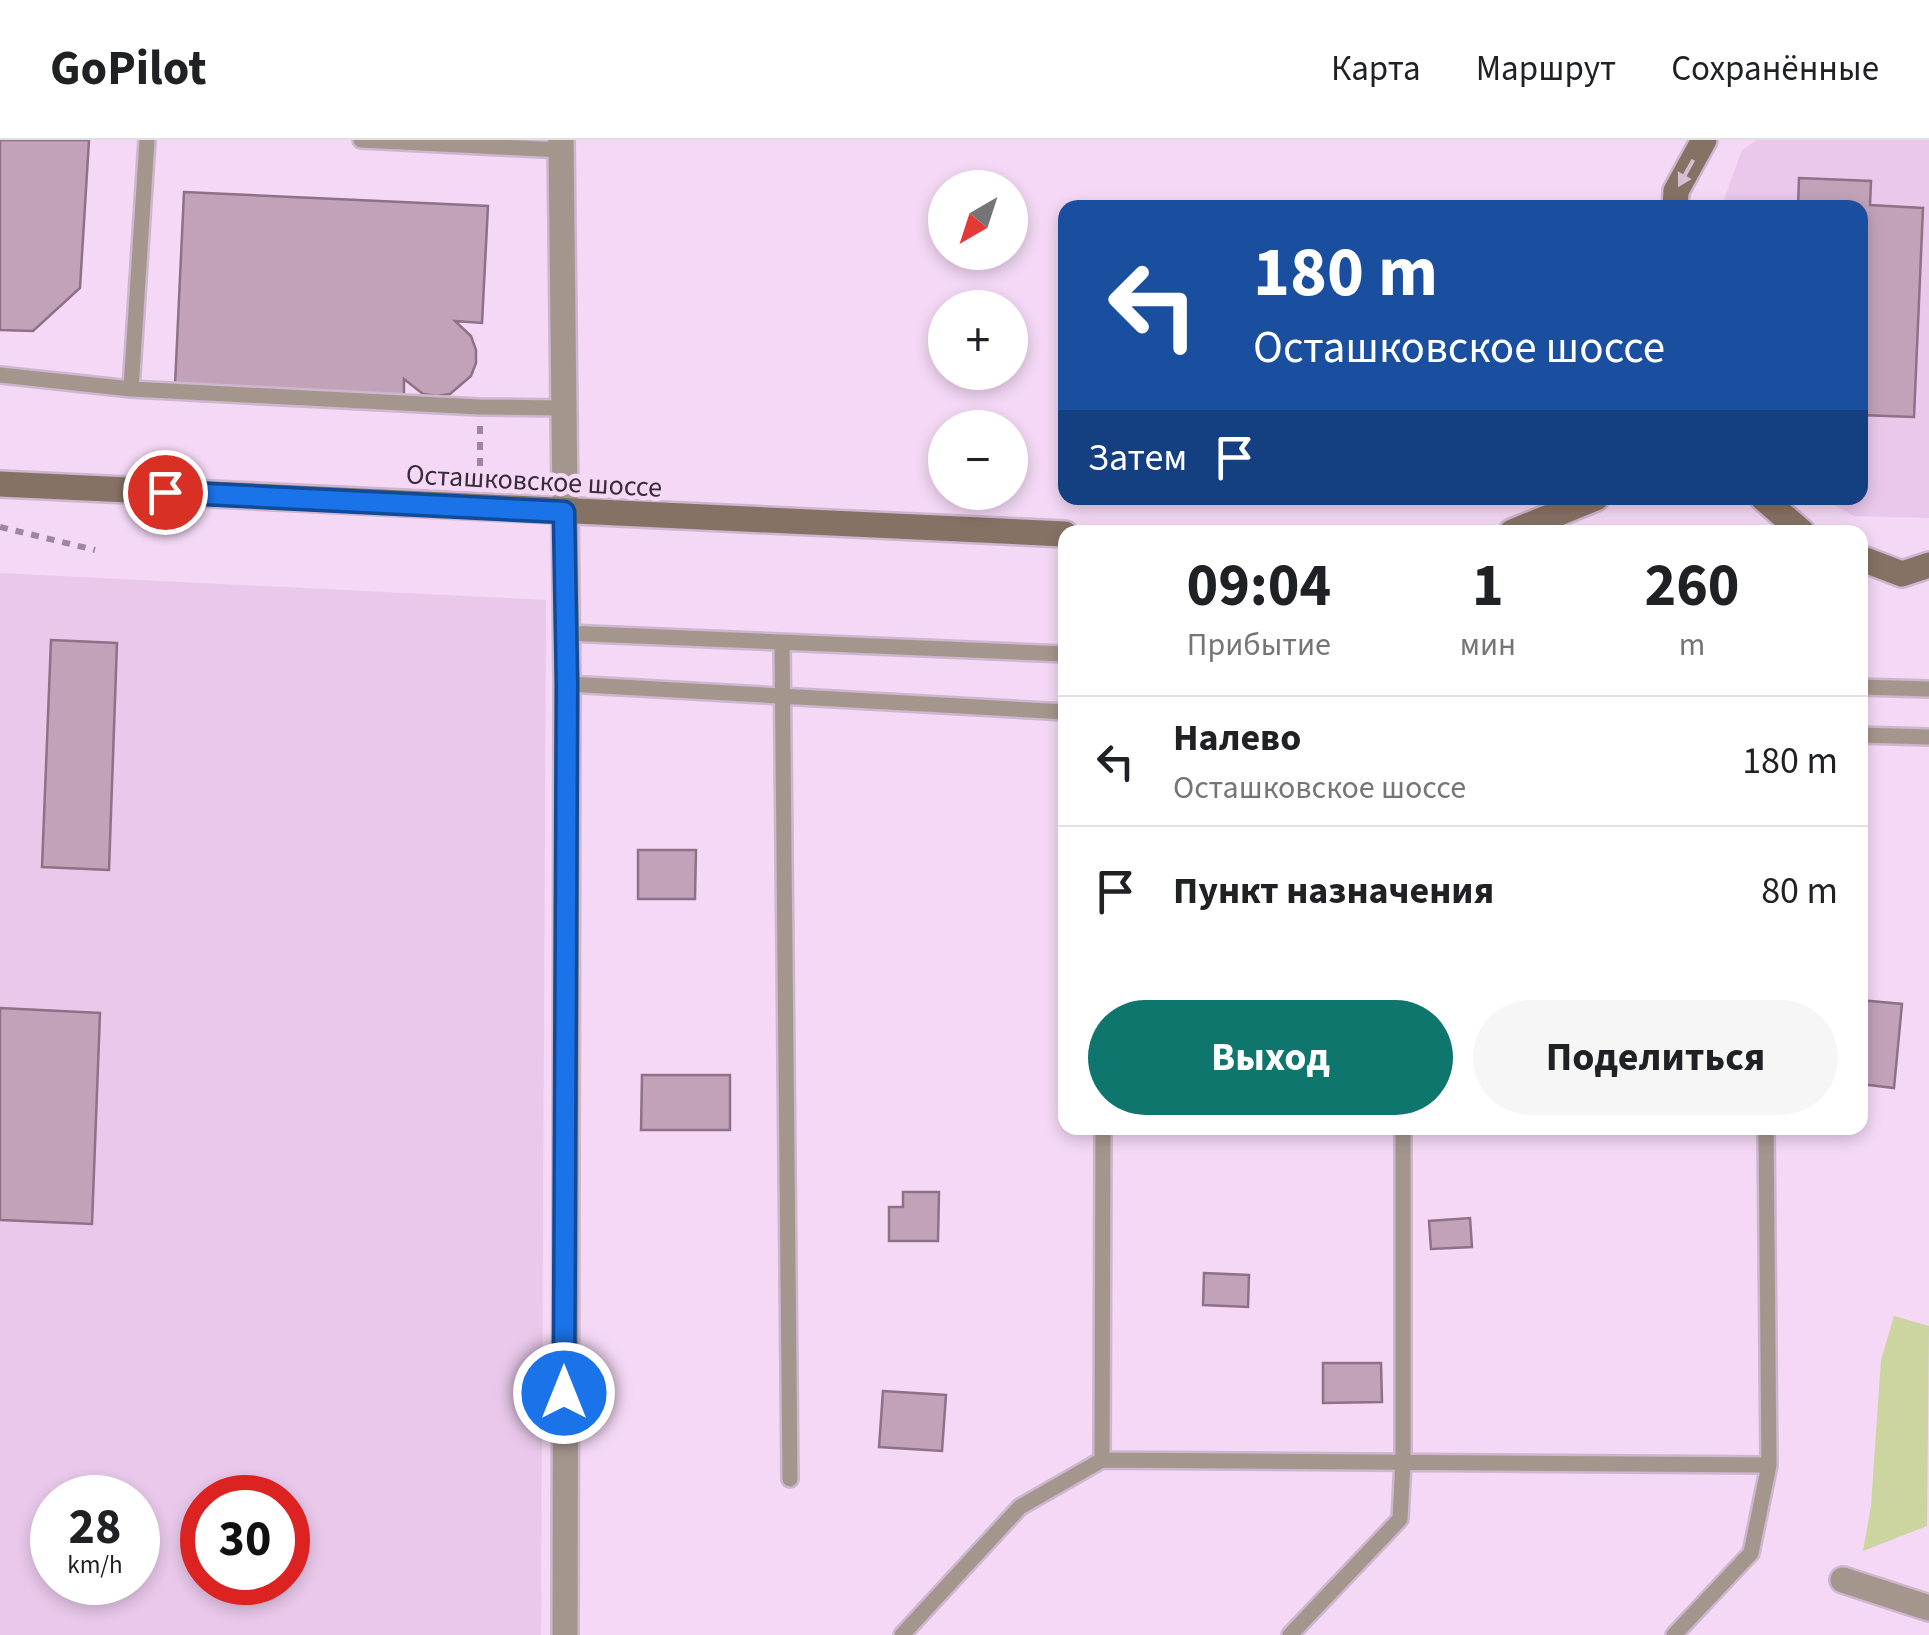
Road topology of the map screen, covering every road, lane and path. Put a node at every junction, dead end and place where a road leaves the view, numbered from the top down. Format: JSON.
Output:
{"nodes":[{"id":1,"x":147,"y":140,"type":"edge"},
{"id":2,"x":361,"y":140,"type":"edge"},
{"id":3,"x":1704,"y":140,"type":"edge"},
{"id":4,"x":561,"y":145,"type":"edge"},
{"id":5,"x":1675,"y":200,"type":"edge"},
{"id":6,"x":0,"y":375,"type":"edge"},
{"id":7,"x":130,"y":389,"type":"junction"},
{"id":8,"x":480,"y":407,"type":"junction"},
{"id":9,"x":562,"y":408,"type":"junction"},
{"id":10,"x":480,"y":470,"type":"dead end"},
{"id":11,"x":0,"y":484,"type":"edge"},
{"id":12,"x":1579,"y":505,"type":"edge"},
{"id":13,"x":1771,"y":505,"type":"edge"},
{"id":14,"x":564,"y":512,"type":"junction"},
{"id":15,"x":1529,"y":525,"type":"edge"},
{"id":16,"x":1794,"y":525,"type":"edge"},
{"id":17,"x":0,"y":527,"type":"edge"},
{"id":18,"x":1058,"y":534,"type":"edge"},
{"id":19,"x":95,"y":550,"type":"dead end"},
{"id":20,"x":1868,"y":561,"type":"edge"},
{"id":21,"x":1929,"y":565,"type":"edge"},
{"id":22,"x":1868,"y":572,"type":"edge"},
{"id":23,"x":1902,"y":574,"type":"junction"},
{"id":24,"x":1929,"y":575,"type":"edge"},
{"id":25,"x":566,"y":633,"type":"junction"},
{"id":26,"x":782,"y":642,"type":"junction"},
{"id":27,"x":1058,"y":654,"type":"edge"},
{"id":28,"x":567,"y":684,"type":"junction"},
{"id":29,"x":1868,"y":687,"type":"edge"},
{"id":30,"x":1929,"y":689,"type":"edge"},
{"id":31,"x":781,"y":694,"type":"junction"},
{"id":32,"x":1058,"y":712,"type":"edge"},
{"id":33,"x":1868,"y":734,"type":"edge"},
{"id":34,"x":1929,"y":737,"type":"edge"},
{"id":35,"x":1103,"y":1135,"type":"edge"},
{"id":36,"x":1403,"y":1135,"type":"edge"},
{"id":37,"x":1766,"y":1135,"type":"edge"},
{"id":38,"x":1102,"y":1460,"type":"junction"},
{"id":39,"x":1403,"y":1462,"type":"junction"},
{"id":40,"x":1769,"y":1465,"type":"junction"},
{"id":41,"x":790,"y":1479,"type":"dead end"},
{"id":42,"x":1843,"y":1580,"type":"dead end"},
{"id":43,"x":1929,"y":1608,"type":"edge"},
{"id":44,"x":565,"y":1635,"type":"edge"},
{"id":45,"x":902,"y":1635,"type":"edge"},
{"id":46,"x":1290,"y":1635,"type":"edge"},
{"id":47,"x":1674,"y":1635,"type":"edge"}],
"edges":[{"from":1,"to":7,"type":"lane"},
{"from":2,"to":4,"type":"lane"},
{"from":3,"to":5,"type":"main road","one_way":true},
{"from":4,"to":9,"type":"street"},
{"from":6,"to":7,"type":"lane"},
{"from":7,"to":8,"type":"lane"},
{"from":8,"to":9,"type":"lane"},
{"from":8,"to":10,"type":"path"},
{"from":9,"to":14,"type":"street"},
{"from":11,"to":14,"type":"main road","name":"Осташковское шоссе"},
{"from":12,"to":15,"type":"main road"},
{"from":13,"to":16,"type":"main road"},
{"from":14,"to":18,"type":"main road","name":"Осташковское шоссе"},
{"from":14,"to":25,"type":"street"},
{"from":17,"to":19,"type":"path"},
{"from":20,"to":23,"type":"main road"},
{"from":21,"to":23,"type":"main road"},
{"from":22,"to":23,"type":"main road"},
{"from":23,"to":24,"type":"main road"},
{"from":25,"to":26,"type":"lane"},
{"from":25,"to":28,"type":"street"},
{"from":26,"to":27,"type":"lane"},
{"from":26,"to":31,"type":"lane"},
{"from":28,"to":31,"type":"lane"},
{"from":28,"to":44,"type":"street"},
{"from":29,"to":30,"type":"lane"},
{"from":31,"to":32,"type":"lane"},
{"from":31,"to":41,"type":"lane"},
{"from":33,"to":34,"type":"lane"},
{"from":35,"to":38,"type":"lane"},
{"from":36,"to":39,"type":"lane"},
{"from":37,"to":40,"type":"lane"},
{"from":38,"to":39,"type":"lane"},
{"from":38,"to":45,"type":"lane"},
{"from":39,"to":40,"type":"lane"},
{"from":39,"to":46,"type":"lane"},
{"from":40,"to":47,"type":"lane"},
{"from":42,"to":43,"type":"street"}]}
